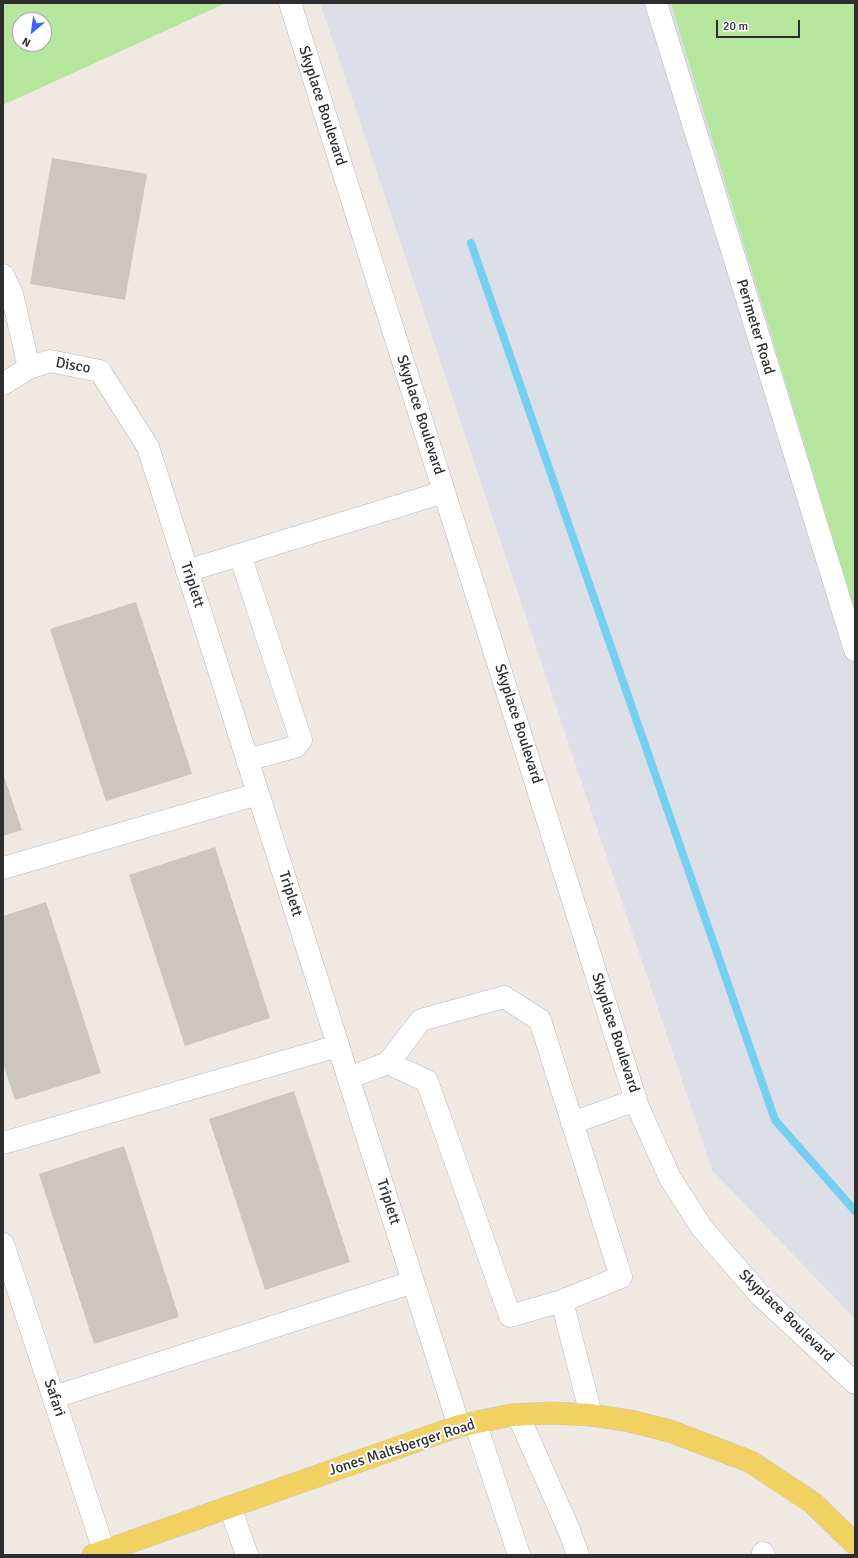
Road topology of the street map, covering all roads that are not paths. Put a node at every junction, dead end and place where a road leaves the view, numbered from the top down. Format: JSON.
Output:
{"nodes":[{"id":1,"x":290,"y":3,"type":"edge"},
{"id":2,"x":656,"y":3,"type":"edge"},
{"id":3,"x":3,"y":275,"type":"edge"},
{"id":4,"x":30,"y":368,"type":"junction"},
{"id":5,"x":100,"y":371,"type":"joint"},
{"id":6,"x":3,"y":384,"type":"edge"},
{"id":7,"x":444,"y":492,"type":"junction"},
{"id":8,"x":240,"y":555,"type":"junction"},
{"id":9,"x":187,"y":571,"type":"junction"},
{"id":10,"x":855,"y":650,"type":"edge"},
{"id":11,"x":247,"y":760,"type":"junction"},
{"id":12,"x":258,"y":794,"type":"junction"},
{"id":13,"x":3,"y":868,"type":"edge"},
{"id":14,"x":338,"y":1046,"type":"junction"},
{"id":15,"x":388,"y":1063,"type":"junction"},
{"id":16,"x":348,"y":1078,"type":"junction"},
{"id":17,"x":636,"y":1100,"type":"junction"},
{"id":18,"x":572,"y":1123,"type":"junction"},
{"id":19,"x":3,"y":1143,"type":"edge"},
{"id":20,"x":3,"y":1244,"type":"edge"},
{"id":21,"x":9,"y":1282,"type":"edge"},
{"id":22,"x":413,"y":1282,"type":"junction"},
{"id":23,"x":562,"y":1301,"type":"junction"},
{"id":24,"x":855,"y":1383,"type":"edge"},
{"id":25,"x":54,"y":1398,"type":"junction"},
{"id":26,"x":518,"y":1415,"type":"junction"},
{"id":27,"x":591,"y":1415,"type":"junction"},
{"id":28,"x":467,"y":1424,"type":"junction"},
{"id":29,"x":230,"y":1507,"type":"junction"},
{"id":30,"x":855,"y":1544,"type":"edge"},
{"id":31,"x":97,"y":1554,"type":"edge"},
{"id":32,"x":514,"y":1554,"type":"edge"},
{"id":33,"x":247,"y":1555,"type":"edge"},
{"id":34,"x":578,"y":1555,"type":"edge"}],
"edges":[{"from":1,"to":7,"type":"street","name":"Skyplace Boulevard"},
{"from":2,"to":10,"type":"street","name":"Perimeter Road"},
{"from":3,"to":4,"type":"street"},
{"from":4,"to":5,"type":"street","name":"Disco"},
{"from":4,"to":6,"type":"street","name":"Disco"},
{"from":5,"to":9,"type":"street","name":"Triplett"},
{"from":7,"to":8,"type":"street"},
{"from":7,"to":17,"type":"street","name":"Skyplace Boulevard"},
{"from":8,"to":9,"type":"street"},
{"from":8,"to":11,"type":"street"},
{"from":9,"to":11,"type":"street","name":"Triplett"},
{"from":11,"to":12,"type":"street","name":"Triplett"},
{"from":12,"to":13,"type":"street"},
{"from":12,"to":14,"type":"street","name":"Triplett"},
{"from":14,"to":16,"type":"street","name":"Triplett"},
{"from":14,"to":19,"type":"street"},
{"from":15,"to":16,"type":"street"},
{"from":15,"to":18,"type":"street"},
{"from":15,"to":23,"type":"street"},
{"from":16,"to":22,"type":"street","name":"Triplett"},
{"from":17,"to":18,"type":"street"},
{"from":17,"to":24,"type":"street","name":"Skyplace Boulevard"},
{"from":18,"to":23,"type":"street"},
{"from":20,"to":21,"type":"street","name":"Safari"},
{"from":21,"to":25,"type":"street","name":"Safari"},
{"from":22,"to":25,"type":"street"},
{"from":22,"to":28,"type":"street","name":"Triplett"},
{"from":23,"to":27,"type":"street"},
{"from":25,"to":31,"type":"street","name":"Safari"},
{"from":26,"to":27,"type":"main road","name":"Jones Maltsberger Road"},
{"from":26,"to":28,"type":"main road","name":"Jones Maltsberger Road"},
{"from":26,"to":34,"type":"street"},
{"from":27,"to":30,"type":"main road","name":"Jones Maltsberger Road"},
{"from":28,"to":29,"type":"main road","name":"Jones Maltsberger Road"},
{"from":28,"to":32,"type":"street","name":"Triplett"},
{"from":29,"to":31,"type":"main road","name":"Jones Maltsberger Road"},
{"from":29,"to":33,"type":"street"}]}
